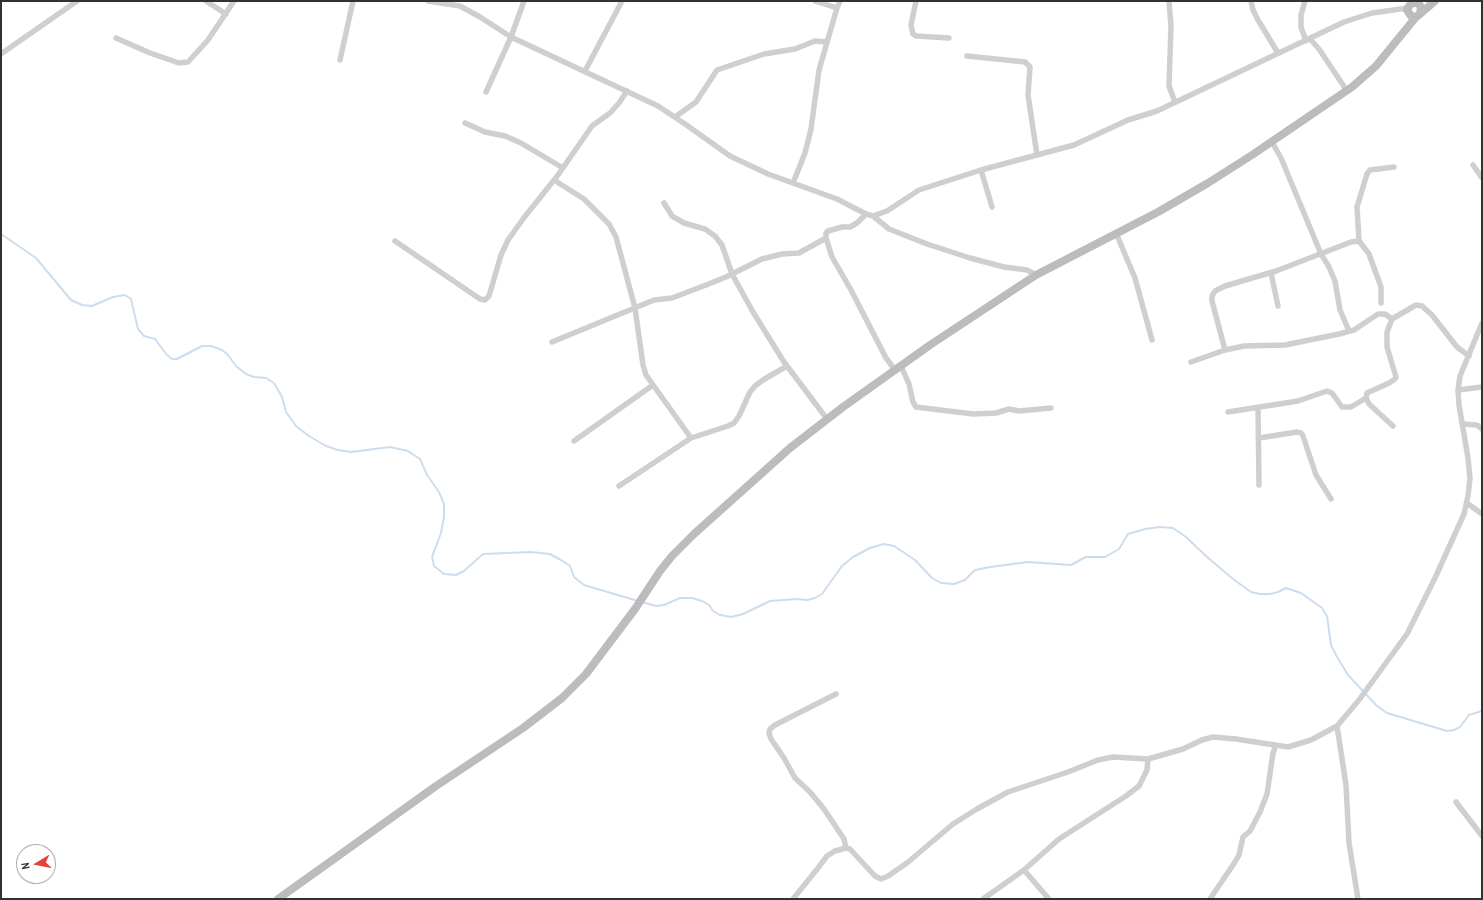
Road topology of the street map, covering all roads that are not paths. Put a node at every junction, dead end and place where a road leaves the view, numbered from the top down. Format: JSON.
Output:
{"nodes":[{"id":1,"x":77,"y":1,"type":"edge"},
{"id":2,"x":206,"y":1,"type":"edge"},
{"id":3,"x":234,"y":1,"type":"edge"},
{"id":4,"x":353,"y":1,"type":"edge"},
{"id":5,"x":428,"y":1,"type":"edge"},
{"id":6,"x":524,"y":1,"type":"edge"},
{"id":7,"x":622,"y":1,"type":"edge"},
{"id":8,"x":815,"y":1,"type":"edge"},
{"id":9,"x":840,"y":1,"type":"edge"},
{"id":10,"x":916,"y":1,"type":"edge"},
{"id":11,"x":1169,"y":1,"type":"edge"},
{"id":12,"x":1251,"y":1,"type":"edge"},
{"id":13,"x":1305,"y":1,"type":"edge"},
{"id":14,"x":1435,"y":1,"type":"edge"},
{"id":15,"x":1412,"y":4,"type":"edge"},
{"id":16,"x":836,"y":8,"type":"junction"},
{"id":17,"x":226,"y":14,"type":"junction"},
{"id":18,"x":1418,"y":15,"type":"junction"},
{"id":19,"x":511,"y":37,"type":"junction"},
{"id":20,"x":116,"y":38,"type":"dead end"},
{"id":21,"x":949,"y":38,"type":"dead end"},
{"id":22,"x":1308,"y":40,"type":"junction"},
{"id":23,"x":827,"y":42,"type":"junction"},
{"id":24,"x":1,"y":54,"type":"edge"},
{"id":25,"x":1278,"y":54,"type":"junction"},
{"id":26,"x":967,"y":56,"type":"dead end"},
{"id":27,"x":340,"y":60,"type":"dead end"},
{"id":28,"x":585,"y":71,"type":"junction"},
{"id":29,"x":627,"y":91,"type":"junction"},
{"id":30,"x":1347,"y":91,"type":"junction"},
{"id":31,"x":486,"y":92,"type":"dead end"},
{"id":32,"x":1174,"y":102,"type":"junction"},
{"id":33,"x":676,"y":118,"type":"junction"},
{"id":34,"x":465,"y":123,"type":"dead end"},
{"id":35,"x":1272,"y":142,"type":"junction"},
{"id":36,"x":1037,"y":155,"type":"junction"},
{"id":37,"x":1474,"y":165,"type":"dead end"},
{"id":38,"x":1394,"y":167,"type":"dead end"},
{"id":39,"x":563,"y":168,"type":"junction"},
{"id":40,"x":981,"y":170,"type":"junction"},
{"id":41,"x":1482,"y":178,"type":"edge"},
{"id":42,"x":554,"y":180,"type":"junction"},
{"id":43,"x":793,"y":183,"type":"junction"},
{"id":44,"x":664,"y":203,"type":"dead end"},
{"id":45,"x":992,"y":207,"type":"dead end"},
{"id":46,"x":866,"y":214,"type":"junction"},
{"id":47,"x":873,"y":216,"type":"junction"},
{"id":48,"x":1116,"y":234,"type":"junction"},
{"id":49,"x":826,"y":238,"type":"junction"},
{"id":50,"x":395,"y":241,"type":"dead end"},
{"id":51,"x":1360,"y":241,"type":"junction"},
{"id":52,"x":1322,"y":254,"type":"junction"},
{"id":53,"x":1271,"y":273,"type":"junction"},
{"id":54,"x":732,"y":274,"type":"junction"},
{"id":55,"x":1036,"y":275,"type":"junction"},
{"id":56,"x":1381,"y":304,"type":"dead end"},
{"id":57,"x":1278,"y":306,"type":"dead end"},
{"id":58,"x":635,"y":308,"type":"junction"},
{"id":59,"x":1392,"y":319,"type":"junction"},
{"id":60,"x":1482,"y":323,"type":"edge"},
{"id":61,"x":1349,"y":331,"type":"junction"},
{"id":62,"x":1152,"y":340,"type":"dead end"},
{"id":63,"x":552,"y":342,"type":"dead end"},
{"id":64,"x":1225,"y":350,"type":"junction"},
{"id":65,"x":1469,"y":356,"type":"junction"},
{"id":66,"x":1190,"y":362,"type":"dead end"},
{"id":67,"x":787,"y":366,"type":"junction"},
{"id":68,"x":898,"y":368,"type":"junction"},
{"id":69,"x":654,"y":385,"type":"junction"},
{"id":70,"x":1482,"y":387,"type":"edge"},
{"id":71,"x":1458,"y":390,"type":"junction"},
{"id":72,"x":1366,"y":398,"type":"junction"},
{"id":73,"x":1051,"y":408,"type":"dead end"},
{"id":74,"x":1258,"y":408,"type":"junction"},
{"id":75,"x":1228,"y":412,"type":"dead end"},
{"id":76,"x":827,"y":419,"type":"junction"},
{"id":77,"x":1462,"y":424,"type":"junction"},
{"id":78,"x":1393,"y":426,"type":"dead end"},
{"id":79,"x":1482,"y":430,"type":"edge"},
{"id":80,"x":691,"y":438,"type":"junction"},
{"id":81,"x":1259,"y":438,"type":"junction"},
{"id":82,"x":574,"y":441,"type":"dead end"},
{"id":83,"x":1259,"y":485,"type":"dead end"},
{"id":84,"x":619,"y":486,"type":"dead end"},
{"id":85,"x":1331,"y":499,"type":"dead end"},
{"id":86,"x":1466,"y":503,"type":"junction"},
{"id":87,"x":1482,"y":514,"type":"edge"},
{"id":88,"x":836,"y":694,"type":"dead end"},
{"id":89,"x":1337,"y":726,"type":"junction"},
{"id":90,"x":1276,"y":745,"type":"junction"},
{"id":91,"x":1148,"y":759,"type":"junction"},
{"id":92,"x":1456,"y":802,"type":"dead end"},
{"id":93,"x":1482,"y":836,"type":"edge"},
{"id":94,"x":846,"y":848,"type":"junction"},
{"id":95,"x":1024,"y":870,"type":"junction"},
{"id":96,"x":1213,"y":898,"type":"edge"},
{"id":97,"x":278,"y":899,"type":"edge"},
{"id":98,"x":793,"y":899,"type":"edge"},
{"id":99,"x":983,"y":899,"type":"edge"},
{"id":100,"x":1049,"y":899,"type":"edge"},
{"id":101,"x":1358,"y":899,"type":"edge"}],
"edges":[{"from":1,"to":24,"type":"street"},
{"from":2,"to":17,"type":"street"},
{"from":3,"to":17,"type":"street"},
{"from":4,"to":27,"type":"street"},
{"from":5,"to":19,"type":"street"},
{"from":6,"to":19,"type":"street"},
{"from":7,"to":28,"type":"street"},
{"from":8,"to":16,"type":"street"},
{"from":9,"to":16,"type":"street"},
{"from":10,"to":21,"type":"street"},
{"from":11,"to":32,"type":"street"},
{"from":12,"to":25,"type":"street"},
{"from":13,"to":22,"type":"street"},
{"from":14,"to":18,"type":"main road"},
{"from":15,"to":18,"type":"main road"},
{"from":15,"to":18,"type":"main road"},
{"from":15,"to":22,"type":"street"},
{"from":16,"to":23,"type":"street"},
{"from":17,"to":20,"type":"street"},
{"from":18,"to":30,"type":"main road"},
{"from":19,"to":28,"type":"street"},
{"from":19,"to":31,"type":"street"},
{"from":22,"to":25,"type":"street"},
{"from":22,"to":30,"type":"street"},
{"from":23,"to":33,"type":"street"},
{"from":23,"to":43,"type":"street"},
{"from":25,"to":32,"type":"street"},
{"from":26,"to":36,"type":"street"},
{"from":28,"to":29,"type":"street"},
{"from":29,"to":33,"type":"street"},
{"from":29,"to":39,"type":"street"},
{"from":30,"to":35,"type":"main road"},
{"from":32,"to":36,"type":"street"},
{"from":33,"to":43,"type":"street"},
{"from":34,"to":39,"type":"street"},
{"from":35,"to":48,"type":"main road"},
{"from":35,"to":52,"type":"street"},
{"from":36,"to":40,"type":"street"},
{"from":37,"to":41,"type":"street"},
{"from":38,"to":51,"type":"street"},
{"from":39,"to":42,"type":"street"},
{"from":40,"to":45,"type":"street"},
{"from":40,"to":47,"type":"street"},
{"from":42,"to":50,"type":"street"},
{"from":42,"to":58,"type":"street"},
{"from":43,"to":46,"type":"street"},
{"from":44,"to":54,"type":"street"},
{"from":46,"to":47,"type":"street"},
{"from":46,"to":49,"type":"street"},
{"from":47,"to":55,"type":"street"},
{"from":48,"to":55,"type":"main road"},
{"from":48,"to":62,"type":"street"},
{"from":49,"to":54,"type":"street"},
{"from":49,"to":68,"type":"street"},
{"from":51,"to":52,"type":"street"},
{"from":51,"to":56,"type":"street"},
{"from":52,"to":53,"type":"street"},
{"from":52,"to":61,"type":"street"},
{"from":53,"to":57,"type":"street"},
{"from":53,"to":64,"type":"street"},
{"from":54,"to":58,"type":"street"},
{"from":54,"to":67,"type":"street"},
{"from":55,"to":68,"type":"main road"},
{"from":58,"to":63,"type":"street"},
{"from":58,"to":69,"type":"street"},
{"from":59,"to":61,"type":"street"},
{"from":59,"to":65,"type":"street"},
{"from":59,"to":72,"type":"street"},
{"from":60,"to":65,"type":"street"},
{"from":61,"to":64,"type":"street"},
{"from":64,"to":66,"type":"street"},
{"from":65,"to":71,"type":"street"},
{"from":67,"to":76,"type":"street"},
{"from":67,"to":80,"type":"street"},
{"from":68,"to":73,"type":"street"},
{"from":68,"to":76,"type":"main road"},
{"from":69,"to":80,"type":"street"},
{"from":69,"to":82,"type":"street"},
{"from":70,"to":71,"type":"street"},
{"from":71,"to":77,"type":"street"},
{"from":72,"to":74,"type":"street"},
{"from":72,"to":78,"type":"street"},
{"from":74,"to":75,"type":"street"},
{"from":74,"to":81,"type":"street"},
{"from":76,"to":97,"type":"main road"},
{"from":77,"to":79,"type":"street"},
{"from":77,"to":86,"type":"street"},
{"from":80,"to":84,"type":"street"},
{"from":81,"to":83,"type":"street"},
{"from":81,"to":85,"type":"street"},
{"from":86,"to":87,"type":"street"},
{"from":86,"to":89,"type":"street"},
{"from":88,"to":94,"type":"street"},
{"from":89,"to":90,"type":"street"},
{"from":89,"to":101,"type":"street"},
{"from":90,"to":91,"type":"street"},
{"from":90,"to":96,"type":"street"},
{"from":91,"to":94,"type":"street"},
{"from":91,"to":95,"type":"street"},
{"from":92,"to":93,"type":"street"},
{"from":94,"to":98,"type":"street"},
{"from":95,"to":99,"type":"street"},
{"from":95,"to":100,"type":"street"}]}
